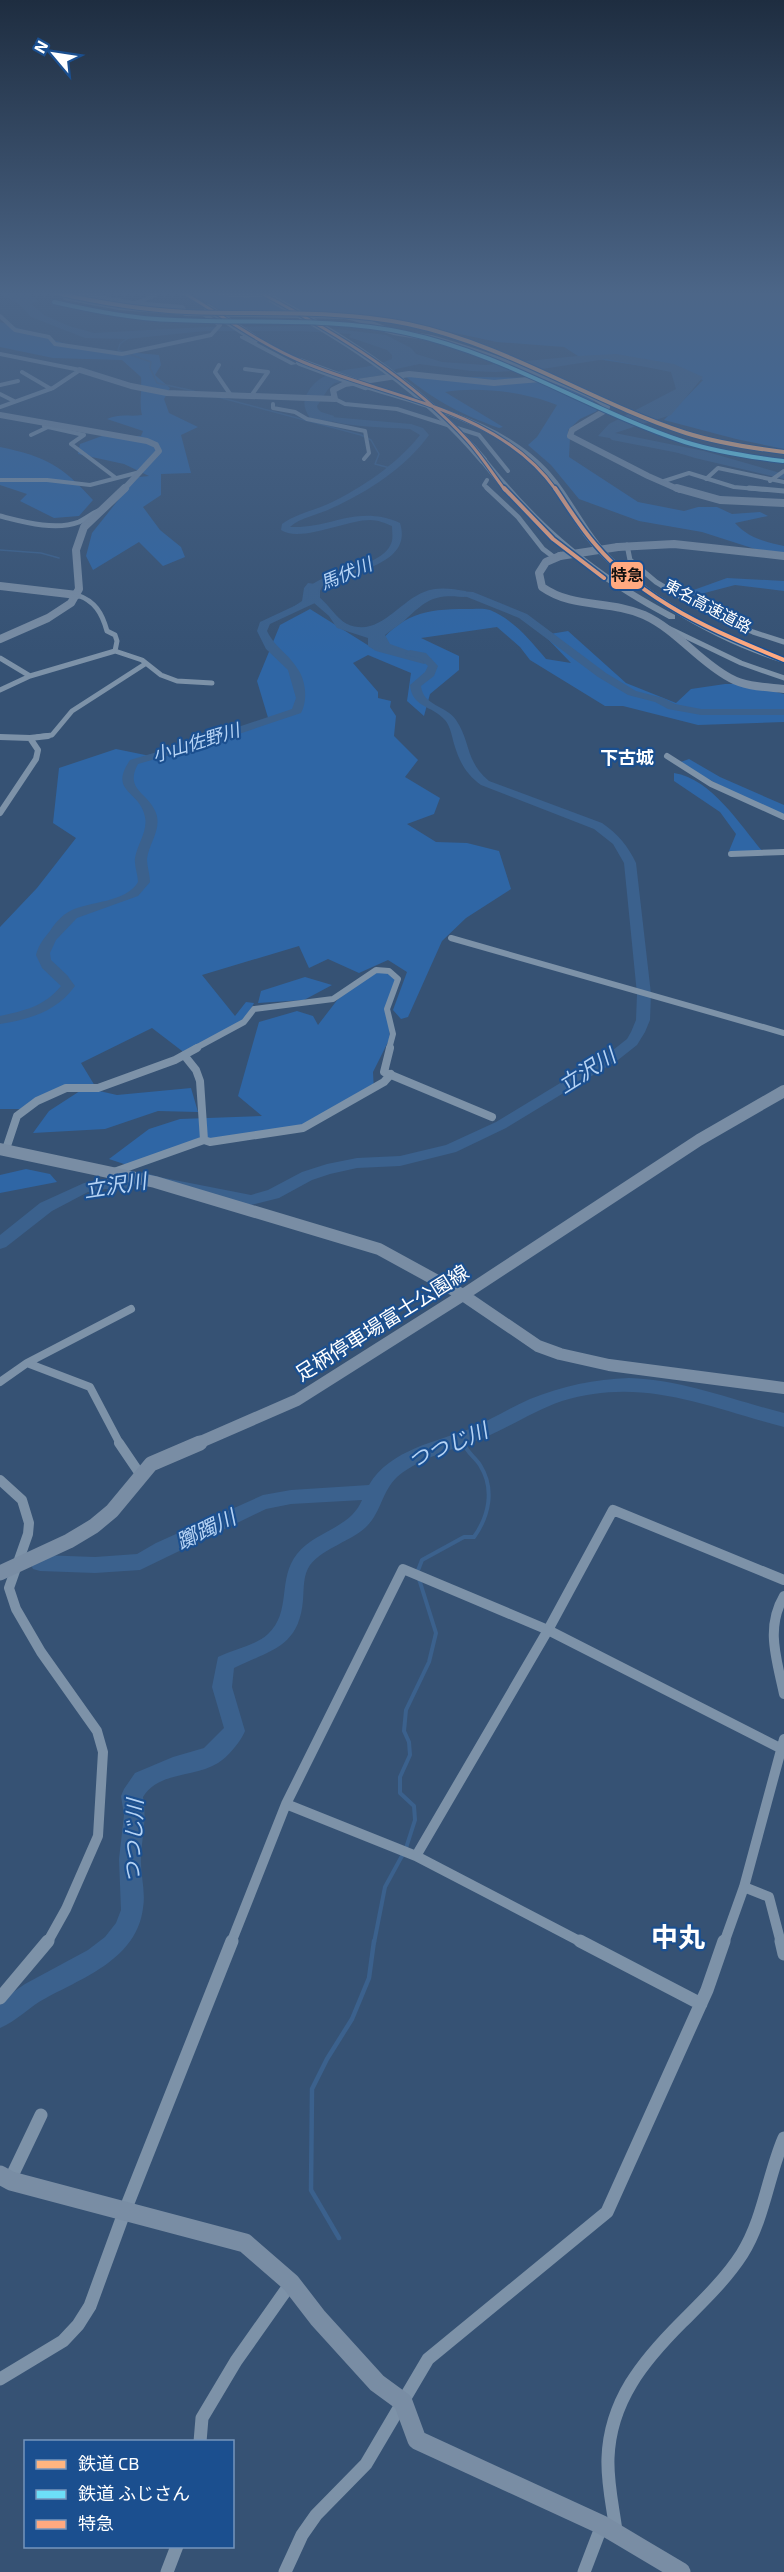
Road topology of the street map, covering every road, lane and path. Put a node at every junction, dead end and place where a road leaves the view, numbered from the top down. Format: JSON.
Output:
{"nodes":[{"id":1,"x":294,"y":413,"type":"edge"},
{"id":2,"x":410,"y":413,"type":"edge"},
{"id":3,"x":438,"y":413,"type":"edge"},
{"id":4,"x":439,"y":413,"type":"edge"},
{"id":5,"x":602,"y":413,"type":"edge"},
{"id":6,"x":0,"y":415,"type":"edge"},
{"id":7,"x":46,"y":426,"type":"junction"},
{"id":8,"x":31,"y":435,"type":"dead end"},
{"id":9,"x":364,"y":459,"type":"dead end"},
{"id":10,"x":784,"y":471,"type":"edge"},
{"id":11,"x":140,"y":472,"type":"junction"},
{"id":12,"x":498,"y":476,"type":"dead end"},
{"id":13,"x":116,"y":478,"type":"junction"},
{"id":14,"x":706,"y":479,"type":"junction"},
{"id":15,"x":772,"y":479,"type":"junction"},
{"id":16,"x":0,"y":480,"type":"edge"},
{"id":17,"x":487,"y":480,"type":"dead end"},
{"id":18,"x":661,"y":482,"type":"junction"},
{"id":19,"x":784,"y":482,"type":"edge"},
{"id":20,"x":760,"y":491,"type":"junction"},
{"id":21,"x":784,"y":491,"type":"edge"},
{"id":22,"x":761,"y":502,"type":"junction"},
{"id":23,"x":784,"y":503,"type":"edge"},
{"id":24,"x":104,"y":508,"type":"junction"},
{"id":25,"x":0,"y":516,"type":"edge"},
{"id":26,"x":627,"y":546,"type":"junction"},
{"id":27,"x":784,"y":556,"type":"edge"},
{"id":28,"x":557,"y":557,"type":"junction"},
{"id":29,"x":0,"y":586,"type":"edge"},
{"id":30,"x":77,"y":595,"type":"junction"},
{"id":31,"x":658,"y":625,"type":"junction"},
{"id":32,"x":0,"y":639,"type":"edge"},
{"id":33,"x":784,"y":642,"type":"edge"},
{"id":34,"x":115,"y":651,"type":"junction"},
{"id":35,"x":0,"y":658,"type":"edge"},
{"id":36,"x":784,"y":660,"type":"edge"},
{"id":37,"x":145,"y":664,"type":"junction"},
{"id":38,"x":784,"y":668,"type":"edge"},
{"id":39,"x":30,"y":676,"type":"junction"},
{"id":40,"x":784,"y":678,"type":"edge"},
{"id":41,"x":212,"y":683,"type":"dead end"},
{"id":42,"x":784,"y":689,"type":"edge"},
{"id":43,"x":0,"y":690,"type":"edge"},
{"id":44,"x":0,"y":737,"type":"edge"},
{"id":45,"x":30,"y":738,"type":"junction"},
{"id":46,"x":667,"y":756,"type":"dead end"},
{"id":47,"x":0,"y":813,"type":"edge"},
{"id":48,"x":784,"y":817,"type":"edge"},
{"id":49,"x":784,"y":852,"type":"edge"},
{"id":50,"x":731,"y":854,"type":"dead end"},
{"id":51,"x":451,"y":938,"type":"dead end"},
{"id":52,"x":784,"y":1033,"type":"edge"},
{"id":53,"x":184,"y":1055,"type":"junction"},
{"id":54,"x":391,"y":1074,"type":"junction"},
{"id":55,"x":784,"y":1091,"type":"edge"},
{"id":56,"x":492,"y":1117,"type":"dead end"},
{"id":57,"x":204,"y":1140,"type":"junction"},
{"id":58,"x":3,"y":1149,"type":"edge"},
{"id":59,"x":112,"y":1173,"type":"junction"},
{"id":60,"x":463,"y":1295,"type":"junction"},
{"id":61,"x":132,"y":1309,"type":"dead end"},
{"id":62,"x":27,"y":1363,"type":"junction"},
{"id":63,"x":0,"y":1382,"type":"edge"},
{"id":64,"x":784,"y":1388,"type":"edge"},
{"id":65,"x":140,"y":1474,"type":"junction"},
{"id":66,"x":0,"y":1480,"type":"edge"},
{"id":67,"x":16,"y":1563,"type":"junction"},
{"id":68,"x":0,"y":1573,"type":"edge"},
{"id":69,"x":784,"y":1580,"type":"edge"},
{"id":70,"x":784,"y":1596,"type":"edge"},
{"id":71,"x":548,"y":1630,"type":"junction"},
{"id":72,"x":784,"y":1694,"type":"edge"},
{"id":73,"x":783,"y":1744,"type":"edge"},
{"id":74,"x":286,"y":1804,"type":"junction"},
{"id":75,"x":416,"y":1856,"type":"junction"},
{"id":76,"x":744,"y":1887,"type":"junction"},
{"id":77,"x":784,"y":1954,"type":"edge"},
{"id":78,"x":0,"y":1998,"type":"edge"},
{"id":79,"x":701,"y":2004,"type":"junction"},
{"id":80,"x":41,"y":2115,"type":"dead end"},
{"id":81,"x":784,"y":2138,"type":"edge"},
{"id":82,"x":5,"y":2178,"type":"edge"},
{"id":83,"x":124,"y":2213,"type":"junction"},
{"id":84,"x":291,"y":2283,"type":"junction"},
{"id":85,"x":0,"y":2379,"type":"edge"},
{"id":86,"x":403,"y":2402,"type":"junction"},
{"id":87,"x":200,"y":2440,"type":"edge"},
{"id":88,"x":609,"y":2530,"type":"junction"},
{"id":89,"x":177,"y":2548,"type":"edge"},
{"id":90,"x":167,"y":2572,"type":"edge"},
{"id":91,"x":285,"y":2572,"type":"edge"},
{"id":92,"x":584,"y":2572,"type":"edge"},
{"id":93,"x":681,"y":2572,"type":"edge"}],
"edges":[{"from":1,"to":9,"type":"street"},
{"from":2,"to":12,"type":"street"},
{"from":3,"to":36,"type":"highway","name":"東名高速道路","bridge":true},
{"from":4,"to":38,"type":"highway","name":"東名高速道路","bridge":true},
{"from":5,"to":18,"type":"main road"},
{"from":6,"to":7,"type":"main road"},
{"from":7,"to":8,"type":"street"},
{"from":7,"to":11,"type":"main road"},
{"from":7,"to":13,"type":"street"},
{"from":10,"to":15,"type":"street"},
{"from":11,"to":13,"type":"street"},
{"from":11,"to":24,"type":"main road"},
{"from":13,"to":16,"type":"street"},
{"from":14,"to":15,"type":"street"},
{"from":14,"to":18,"type":"street"},
{"from":14,"to":20,"type":"street"},
{"from":15,"to":19,"type":"street"},
{"from":15,"to":20,"type":"street"},
{"from":17,"to":28,"type":"street"},
{"from":18,"to":22,"type":"main road"},
{"from":20,"to":21,"type":"street"},
{"from":20,"to":22,"type":"street"},
{"from":22,"to":23,"type":"main road"},
{"from":24,"to":25,"type":"street"},
{"from":24,"to":30,"type":"main road"},
{"from":26,"to":27,"type":"main road"},
{"from":26,"to":28,"type":"main road","bridge":true},
{"from":26,"to":33,"type":"street"},
{"from":28,"to":31,"type":"main road"},
{"from":29,"to":30,"type":"main road"},
{"from":30,"to":32,"type":"main road"},
{"from":30,"to":34,"type":"street"},
{"from":31,"to":40,"type":"street"},
{"from":31,"to":42,"type":"main road"},
{"from":34,"to":37,"type":"street"},
{"from":34,"to":39,"type":"street"},
{"from":35,"to":39,"type":"street"},
{"from":37,"to":41,"type":"street"},
{"from":37,"to":45,"type":"street"},
{"from":39,"to":43,"type":"street"},
{"from":44,"to":45,"type":"street"},
{"from":45,"to":47,"type":"street"},
{"from":46,"to":48,"type":"street"},
{"from":49,"to":50,"type":"street"},
{"from":51,"to":52,"type":"street"},
{"from":53,"to":54,"type":"street"},
{"from":53,"to":57,"type":"street"},
{"from":53,"to":58,"type":"street"},
{"from":54,"to":56,"type":"street"},
{"from":54,"to":57,"type":"street"},
{"from":55,"to":60,"type":"main road","name":"足柄停車場富士公園線"},
{"from":57,"to":59,"type":"street"},
{"from":58,"to":59,"type":"main road"},
{"from":59,"to":60,"type":"main road"},
{"from":60,"to":64,"type":"main road"},
{"from":60,"to":65,"type":"main road","name":"足柄停車場富士公園線"},
{"from":61,"to":62,"type":"street"},
{"from":62,"to":63,"type":"street"},
{"from":62,"to":65,"type":"street"},
{"from":65,"to":67,"type":"main road","name":"足柄停車場富士公園線"},
{"from":66,"to":67,"type":"street"},
{"from":67,"to":68,"type":"main road","name":"足柄停車場富士公園線"},
{"from":67,"to":78,"type":"street"},
{"from":69,"to":71,"type":"street"},
{"from":70,"to":72,"type":"street"},
{"from":71,"to":73,"type":"street"},
{"from":71,"to":74,"type":"street"},
{"from":71,"to":75,"type":"street"},
{"from":73,"to":76,"type":"street"},
{"from":74,"to":75,"type":"street"},
{"from":74,"to":83,"type":"street"},
{"from":75,"to":79,"type":"street"},
{"from":76,"to":77,"type":"street"},
{"from":76,"to":79,"type":"street"},
{"from":79,"to":86,"type":"street"},
{"from":80,"to":82,"type":"street"},
{"from":81,"to":88,"type":"street"},
{"from":82,"to":83,"type":"main road"},
{"from":83,"to":84,"type":"main road"},
{"from":83,"to":85,"type":"street"},
{"from":84,"to":86,"type":"main road"},
{"from":84,"to":87,"type":"street"},
{"from":86,"to":88,"type":"main road"},
{"from":86,"to":91,"type":"street"},
{"from":88,"to":92,"type":"street"},
{"from":88,"to":93,"type":"main road"},
{"from":89,"to":90,"type":"street"}]}
